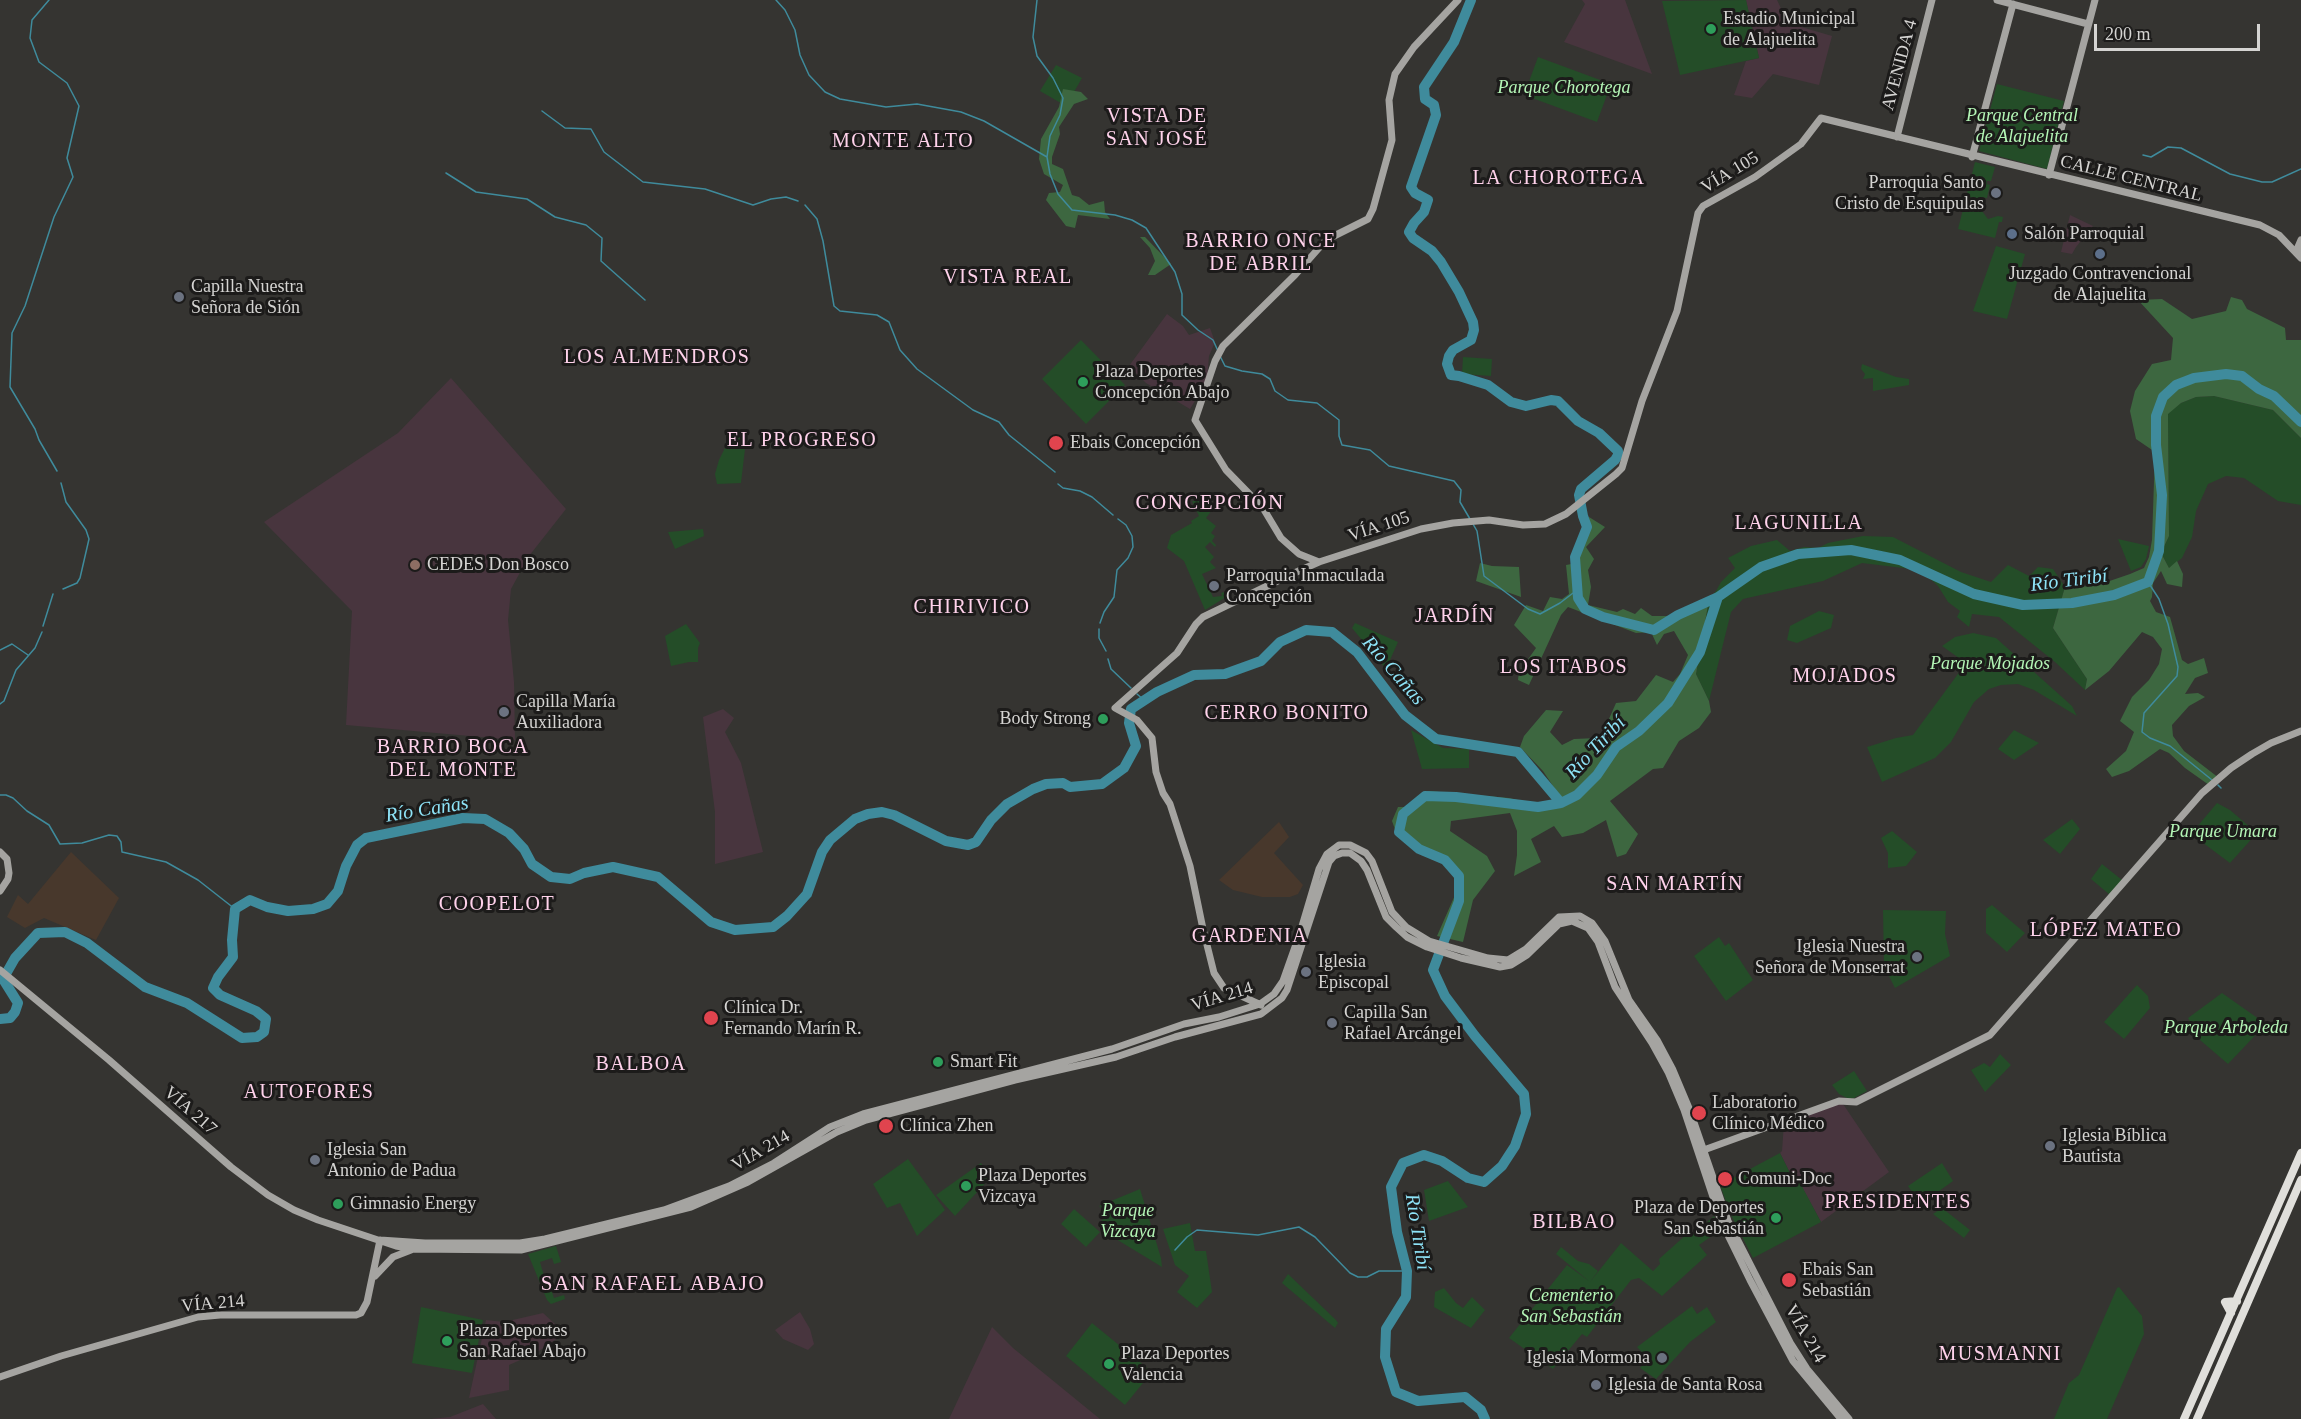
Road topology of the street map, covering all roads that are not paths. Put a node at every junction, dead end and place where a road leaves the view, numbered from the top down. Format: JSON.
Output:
{"nodes":[{"id":1,"x":1458,"y":0,"type":"edge"},
{"id":2,"x":1932,"y":0,"type":"edge"},
{"id":3,"x":1997,"y":0,"type":"edge"},
{"id":4,"x":2095,"y":0,"type":"edge"},
{"id":5,"x":2013,"y":4,"type":"junction"},
{"id":6,"x":2088,"y":24,"type":"junction"},
{"id":7,"x":1821,"y":118,"type":"joint"},
{"id":8,"x":1896,"y":137,"type":"junction"},
{"id":9,"x":1972,"y":157,"type":"junction"},
{"id":10,"x":2049,"y":175,"type":"junction"},
{"id":11,"x":2301,"y":240,"type":"edge"},
{"id":12,"x":2300,"y":256,"type":"edge"},
{"id":13,"x":1319,"y":562,"type":"junction"},
{"id":14,"x":2301,"y":731,"type":"edge"},
{"id":15,"x":0,"y":852,"type":"edge"},
{"id":16,"x":0,"y":891,"type":"edge"},
{"id":17,"x":1428,"y":944,"type":"junction"},
{"id":18,"x":1,"y":971,"type":"edge"},
{"id":19,"x":1260,"y":1004,"type":"junction"},
{"id":20,"x":1268,"y":1010,"type":"junction"},
{"id":21,"x":1700,"y":1151,"type":"junction"},
{"id":22,"x":2301,"y":1153,"type":"edge"},
{"id":23,"x":2301,"y":1180,"type":"edge"},
{"id":24,"x":380,"y":1240,"type":"junction"},
{"id":25,"x":413,"y":1249,"type":"junction"},
{"id":26,"x":372,"y":1279,"type":"junction"},
{"id":27,"x":0,"y":1377,"type":"edge"},
{"id":28,"x":2197,"y":1418,"type":"edge"},
{"id":29,"x":1841,"y":1419,"type":"edge"},
{"id":30,"x":1849,"y":1419,"type":"edge"},
{"id":31,"x":2184,"y":1419,"type":"edge"}],
"edges":[{"from":1,"to":13,"type":"main road"},
{"from":2,"to":8,"type":"main road","name":"AVENIDA 4"},
{"from":3,"to":5,"type":"main road"},
{"from":4,"to":6,"type":"main road"},
{"from":5,"to":6,"type":"main road"},
{"from":5,"to":9,"type":"main road"},
{"from":6,"to":10,"type":"main road"},
{"from":7,"to":8,"type":"main road","name":"CALLE CENTRAL"},
{"from":7,"to":13,"type":"main road","name":"VÍA 105"},
{"from":8,"to":9,"type":"main road","name":"CALLE CENTRAL"},
{"from":9,"to":10,"type":"main road","name":"CALLE CENTRAL"},
{"from":10,"to":12,"type":"main road","name":"CALLE CENTRAL"},
{"from":11,"to":12,"type":"main road"},
{"from":13,"to":19,"type":"main road","name":"VÍA 105"},
{"from":14,"to":21,"type":"main road"},
{"from":15,"to":16,"type":"main road"},
{"from":17,"to":19,"type":"main road","name":"VÍA 214"},
{"from":17,"to":20,"type":"main road","name":"VÍA 214"},
{"from":17,"to":21,"type":"main road","name":"VÍA 214"},
{"from":18,"to":24,"type":"main road","name":"VÍA 217"},
{"from":19,"to":20,"type":"main road","name":"VÍA 105"},
{"from":19,"to":24,"type":"main road","name":"VÍA 214"},
{"from":20,"to":25,"type":"main road","name":"VÍA 214"},
{"from":21,"to":29,"type":"main road","name":"VÍA 214"},
{"from":21,"to":30,"type":"main road","name":"VÍA 214"},
{"from":22,"to":31,"type":"highway"},
{"from":23,"to":28,"type":"highway"},
{"from":24,"to":25,"type":"main road","name":"VÍA 214"},
{"from":24,"to":26,"type":"main road","name":"VÍA 214"},
{"from":25,"to":26,"type":"main road"},
{"from":26,"to":27,"type":"main road","name":"VÍA 214"}]}
